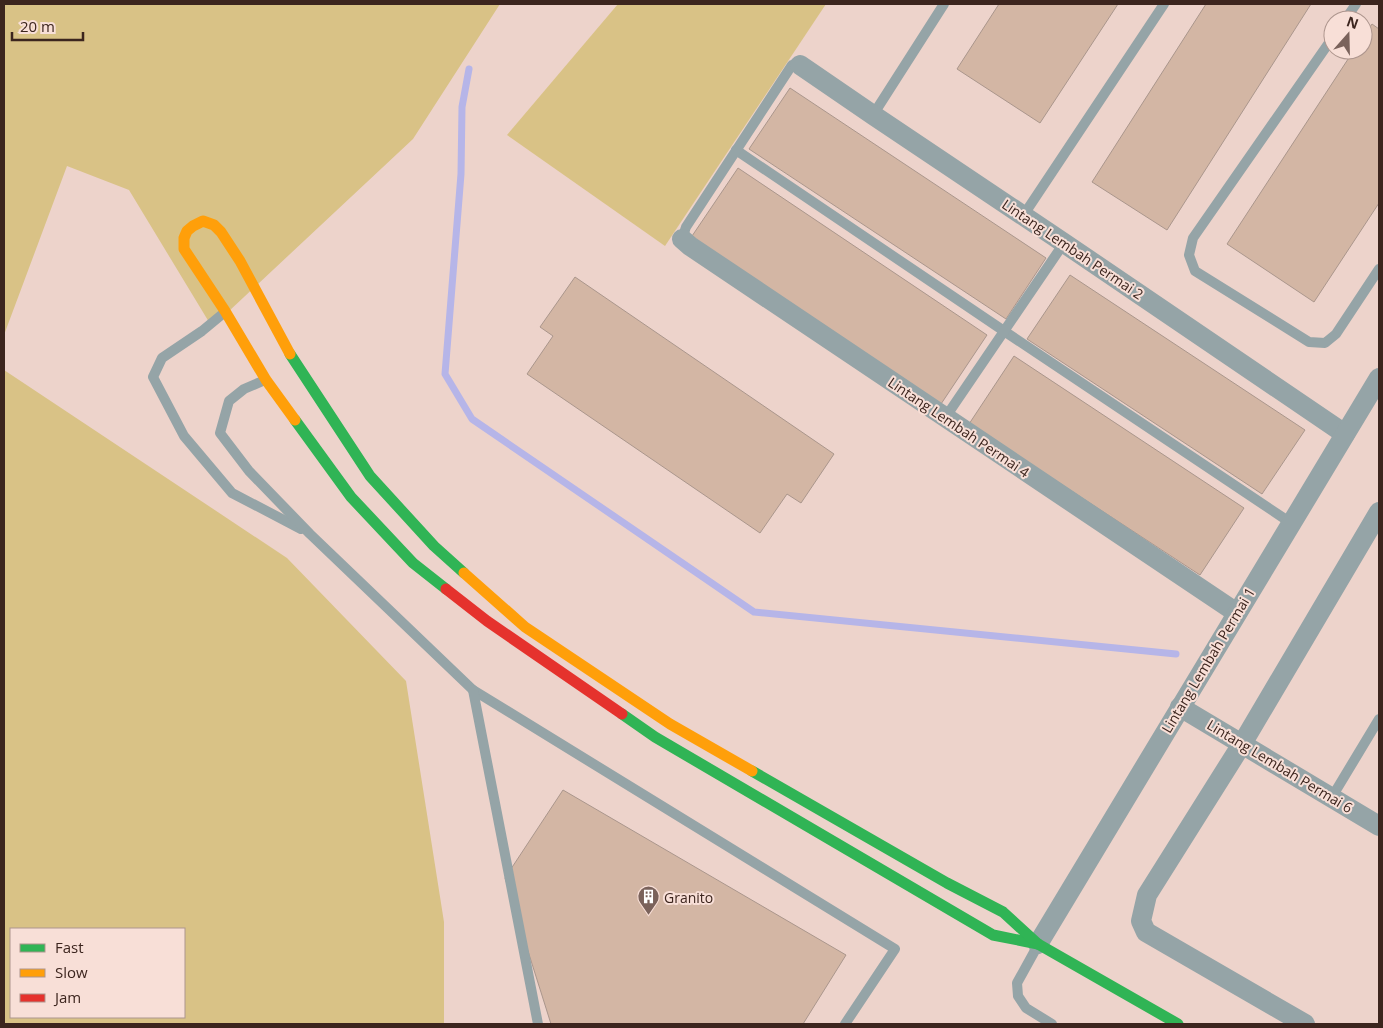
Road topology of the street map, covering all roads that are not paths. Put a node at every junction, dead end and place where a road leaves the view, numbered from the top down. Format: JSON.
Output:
{"nodes":[{"id":1,"x":944,"y":4,"type":"edge"},
{"id":2,"x":1164,"y":4,"type":"edge"},
{"id":3,"x":1323,"y":51,"type":"edge"},
{"id":4,"x":800,"y":64,"type":"joint"},
{"id":5,"x":873,"y":115,"type":"junction"},
{"id":6,"x":736,"y":150,"type":"junction"},
{"id":7,"x":1023,"y":216,"type":"junction"},
{"id":8,"x":682,"y":238,"type":"joint"},
{"id":9,"x":1064,"y":243,"type":"junction"},
{"id":10,"x":1379,"y":269,"type":"edge"},
{"id":11,"x":225,"y":312,"type":"junction"},
{"id":12,"x":1004,"y":331,"type":"junction"},
{"id":13,"x":1379,"y":378,"type":"edge"},
{"id":14,"x":266,"y":380,"type":"junction"},
{"id":15,"x":945,"y":418,"type":"junction"},
{"id":16,"x":1345,"y":434,"type":"junction"},
{"id":17,"x":1379,"y":512,"type":"edge"},
{"id":18,"x":1292,"y":523,"type":"junction"},
{"id":19,"x":310,"y":534,"type":"junction"},
{"id":20,"x":1237,"y":613,"type":"junction"},
{"id":21,"x":473,"y":690,"type":"junction"},
{"id":22,"x":1180,"y":706,"type":"junction"},
{"id":23,"x":1379,"y":718,"type":"edge"},
{"id":24,"x":1242,"y":744,"type":"junction"},
{"id":25,"x":1332,"y":797,"type":"junction"},
{"id":26,"x":1379,"y":826,"type":"edge"},
{"id":27,"x":1038,"y":944,"type":"junction"},
{"id":28,"x":538,"y":1024,"type":"edge"},
{"id":29,"x":845,"y":1024,"type":"edge"},
{"id":30,"x":1052,"y":1024,"type":"edge"},
{"id":31,"x":1178,"y":1024,"type":"edge"},
{"id":32,"x":1304,"y":1024,"type":"edge"}],
"edges":[{"from":1,"to":5,"type":"lane"},
{"from":2,"to":7,"type":"lane"},
{"from":3,"to":10,"type":"lane"},
{"from":4,"to":5,"type":"street","name":"Lintang Lembah Permai 2"},
{"from":4,"to":6,"type":"lane"},
{"from":5,"to":7,"type":"street","name":"Lintang Lembah Permai 2"},
{"from":6,"to":8,"type":"lane"},
{"from":6,"to":12,"type":"lane"},
{"from":7,"to":9,"type":"street","name":"Lintang Lembah Permai 2"},
{"from":8,"to":15,"type":"street","name":"Lintang Lembah Permai 4"},
{"from":9,"to":12,"type":"lane"},
{"from":9,"to":16,"type":"street","name":"Lintang Lembah Permai 2"},
{"from":11,"to":14,"type":"street"},
{"from":11,"to":19,"type":"lane"},
{"from":11,"to":27,"type":"street"},
{"from":12,"to":15,"type":"lane"},
{"from":12,"to":18,"type":"lane"},
{"from":13,"to":16,"type":"street","name":"Lintang Lembah Permai 1"},
{"from":14,"to":19,"type":"lane"},
{"from":14,"to":27,"type":"street"},
{"from":15,"to":20,"type":"street","name":"Lintang Lembah Permai 4"},
{"from":16,"to":18,"type":"street","name":"Lintang Lembah Permai 1"},
{"from":17,"to":24,"type":"street"},
{"from":18,"to":20,"type":"street","name":"Lintang Lembah Permai 1"},
{"from":19,"to":21,"type":"lane"},
{"from":20,"to":22,"type":"street","name":"Lintang Lembah Permai 1"},
{"from":21,"to":28,"type":"lane"},
{"from":21,"to":29,"type":"lane"},
{"from":22,"to":24,"type":"street","name":"Lintang Lembah Permai 6"},
{"from":22,"to":27,"type":"street","name":"Lintang Lembah Permai 1"},
{"from":23,"to":25,"type":"lane"},
{"from":24,"to":25,"type":"street","name":"Lintang Lembah Permai 6"},
{"from":24,"to":32,"type":"street"},
{"from":25,"to":26,"type":"street","name":"Lintang Lembah Permai 6"},
{"from":27,"to":30,"type":"lane"},
{"from":27,"to":31,"type":"street"}]}
